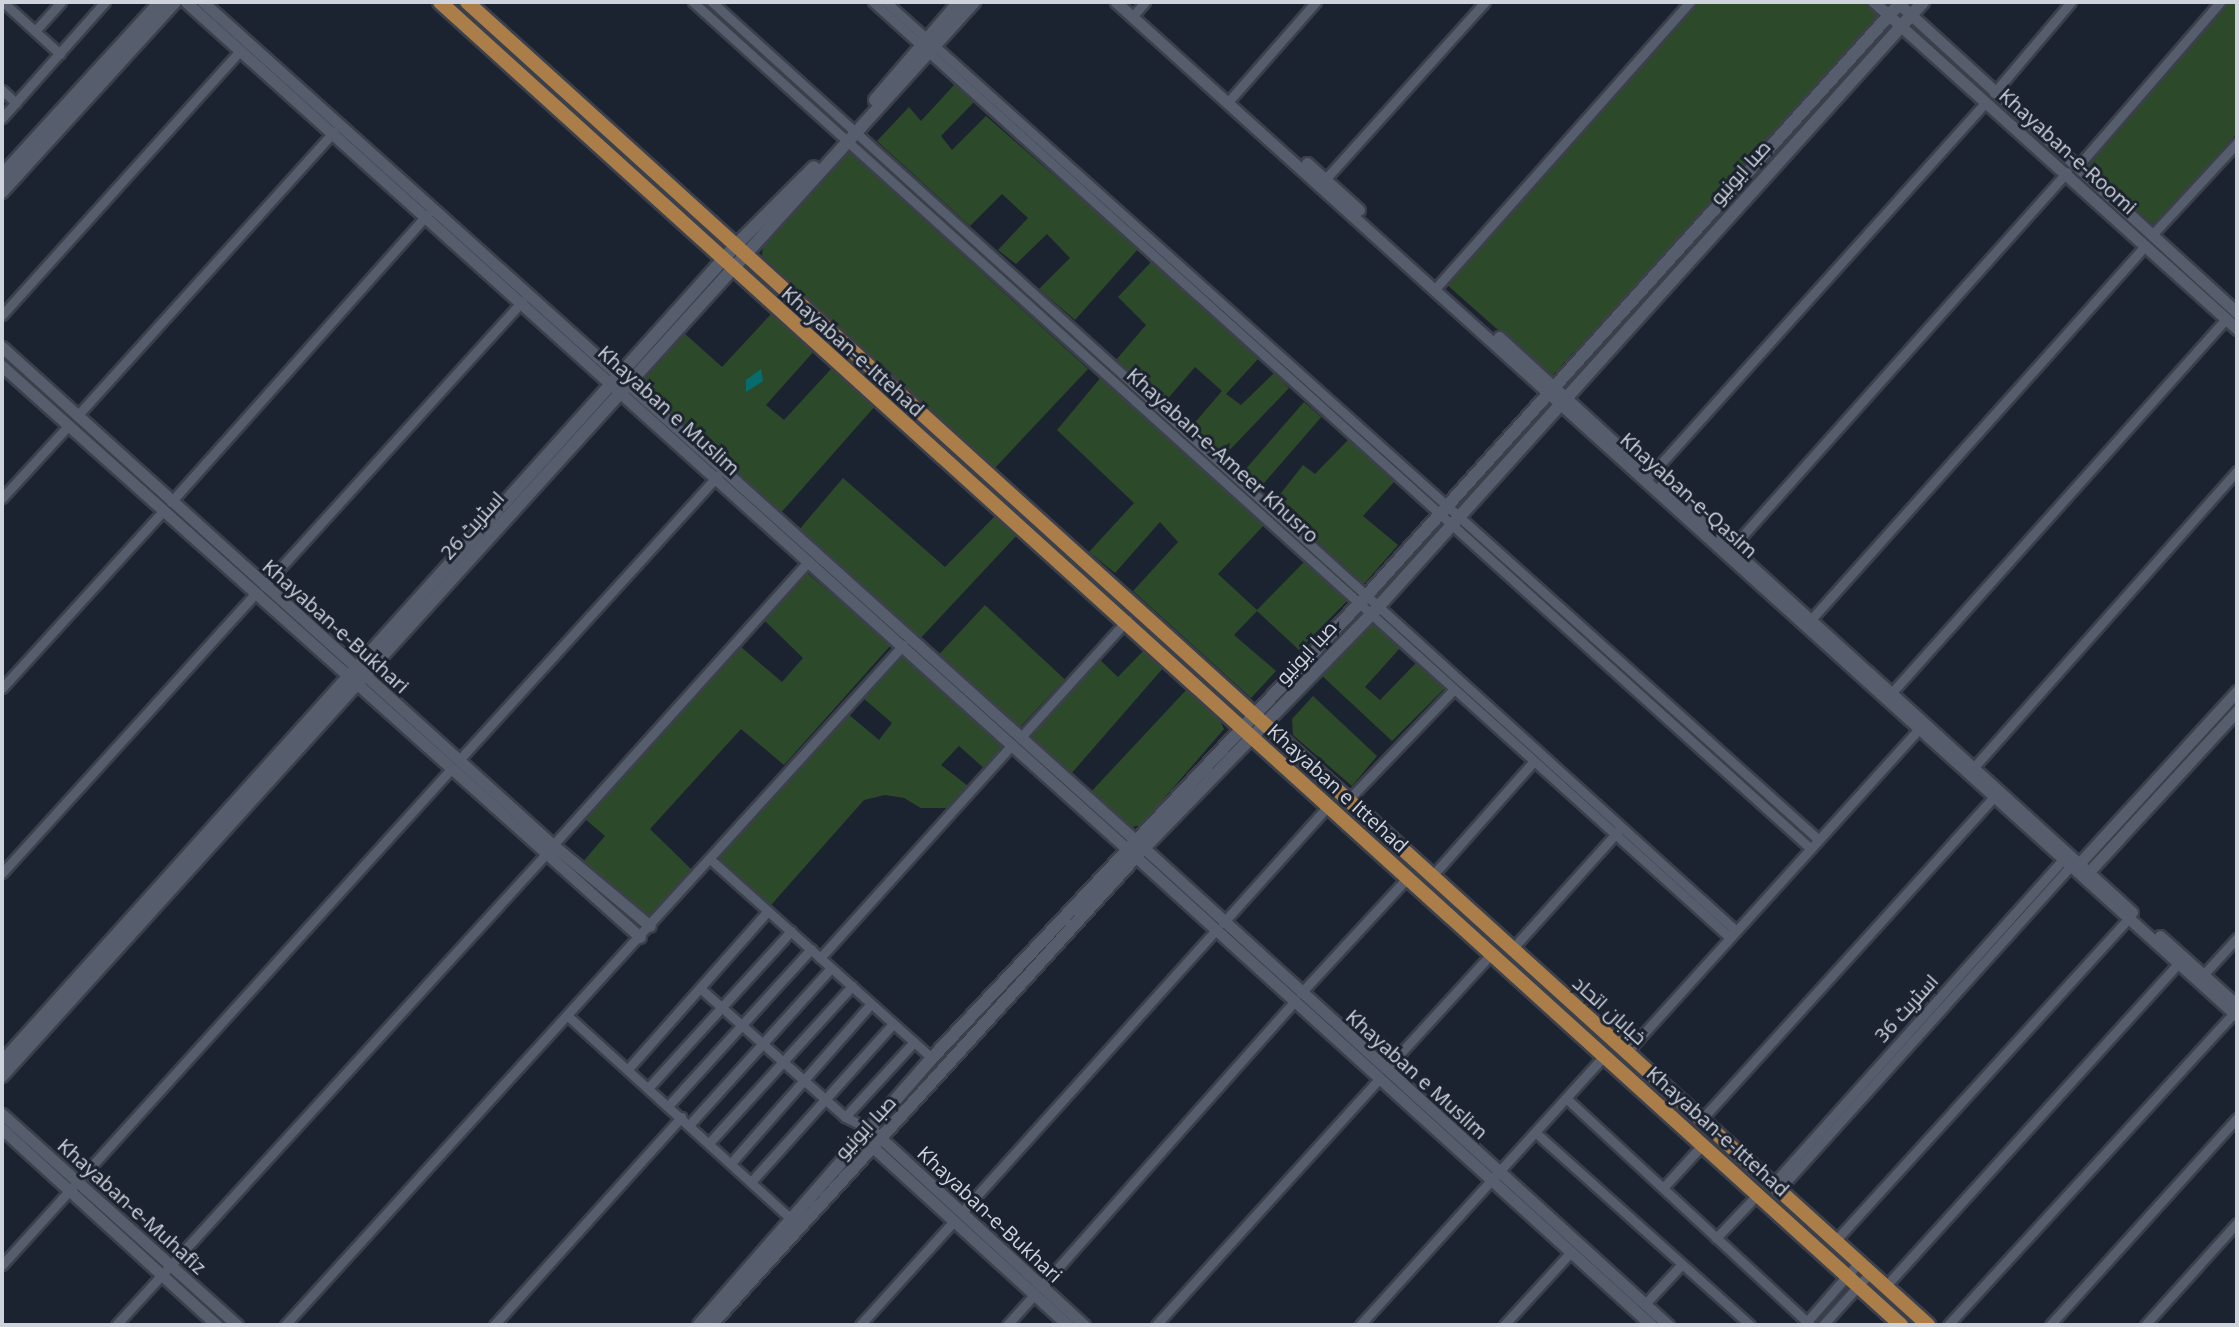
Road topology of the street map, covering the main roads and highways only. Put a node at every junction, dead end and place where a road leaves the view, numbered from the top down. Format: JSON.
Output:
{"nodes":[{"id":1,"x":160,"y":2,"type":"edge"},
{"id":2,"x":175,"y":2,"type":"edge"},
{"id":3,"x":440,"y":2,"type":"edge"},
{"id":4,"x":467,"y":2,"type":"edge"},
{"id":5,"x":959,"y":2,"type":"edge"},
{"id":6,"x":974,"y":2,"type":"edge"},
{"id":7,"x":1923,"y":2,"type":"edge"},
{"id":8,"x":1899,"y":3,"type":"edge"},
{"id":9,"x":927,"y":45,"type":"junction"},
{"id":10,"x":2,"y":175,"type":"edge"},
{"id":11,"x":2,"y":192,"type":"edge"},
{"id":12,"x":740,"y":250,"type":"junction"},
{"id":13,"x":726,"y":266,"type":"junction"},
{"id":14,"x":1449,"y":514,"type":"junction"},
{"id":15,"x":355,"y":676,"type":"junction"},
{"id":16,"x":1260,"y":718,"type":"junction"},
{"id":17,"x":1246,"y":734,"type":"junction"},
{"id":18,"x":1135,"y":848,"type":"junction"},
{"id":19,"x":1408,"y":877,"type":"joint"},
{"id":20,"x":2,"y":1062,"type":"edge"},
{"id":21,"x":2,"y":1076,"type":"edge"},
{"id":22,"x":870,"y":1136,"type":"junction"},
{"id":23,"x":1769,"y":1191,"type":"junction"},
{"id":24,"x":796,"y":1224,"type":"junction"},
{"id":25,"x":699,"y":1325,"type":"edge"},
{"id":26,"x":711,"y":1325,"type":"edge"},
{"id":27,"x":1901,"y":1325,"type":"edge"},
{"id":28,"x":1928,"y":1325,"type":"edge"}],
"edges":[{"from":1,"to":10,"type":"main road"},
{"from":2,"to":11,"type":"main road"},
{"from":3,"to":13,"type":"main road","name":"Khayaban-e-Ittehad"},
{"from":4,"to":12,"type":"main road","name":"Khayaban-e-Ittehad"},
{"from":5,"to":9,"type":"main road","name":"اسٹریٹ 26"},
{"from":6,"to":9,"type":"main road","name":"اسٹریٹ 26"},
{"from":7,"to":14,"type":"main road","name":"صبا ایونیو"},
{"from":8,"to":14,"type":"main road","name":"صبا ایونیو"},
{"from":9,"to":12,"type":"main road","name":"اسٹریٹ 26"},
{"from":12,"to":13,"type":"main road","name":"اسٹریٹ 26"},
{"from":12,"to":16,"type":"main road","name":"Khayaban-e-Ittehad"},
{"from":13,"to":15,"type":"main road","name":"اسٹریٹ 26"},
{"from":13,"to":17,"type":"main road","name":"Khayaban-e-Ittehad"},
{"from":14,"to":16,"type":"main road","name":"صبا ایونیو"},
{"from":14,"to":16,"type":"main road","name":"صبا ایونیو"},
{"from":15,"to":20,"type":"main road","name":"اسٹریٹ 26"},
{"from":15,"to":21,"type":"main road","name":"اسٹریٹ 26"},
{"from":16,"to":17,"type":"main road","name":"صبا ایونیو"},
{"from":16,"to":23,"type":"main road","name":"خیابان اتحاد"},
{"from":17,"to":18,"type":"main road","name":"صبا ایونیو"},
{"from":17,"to":19,"type":"main road","name":"Khayaban e Ittehad"},
{"from":18,"to":22,"type":"main road","name":"صبا ایونیو"},
{"from":18,"to":22,"type":"main road","name":"صبا ایونیو"},
{"from":19,"to":23,"type":"main road","name":"Khayaban-e-Ittehad"},
{"from":22,"to":24,"type":"main road","name":"صبا ایونیو"},
{"from":23,"to":27,"type":"main road","name":"Khayaban-e-Ittehad"},
{"from":23,"to":28,"type":"main road","name":"خیابان اتحاد"},
{"from":24,"to":25,"type":"main road","name":"صبا ایونیو"},
{"from":24,"to":26,"type":"main road","name":"صبا ایونیو"}]}
